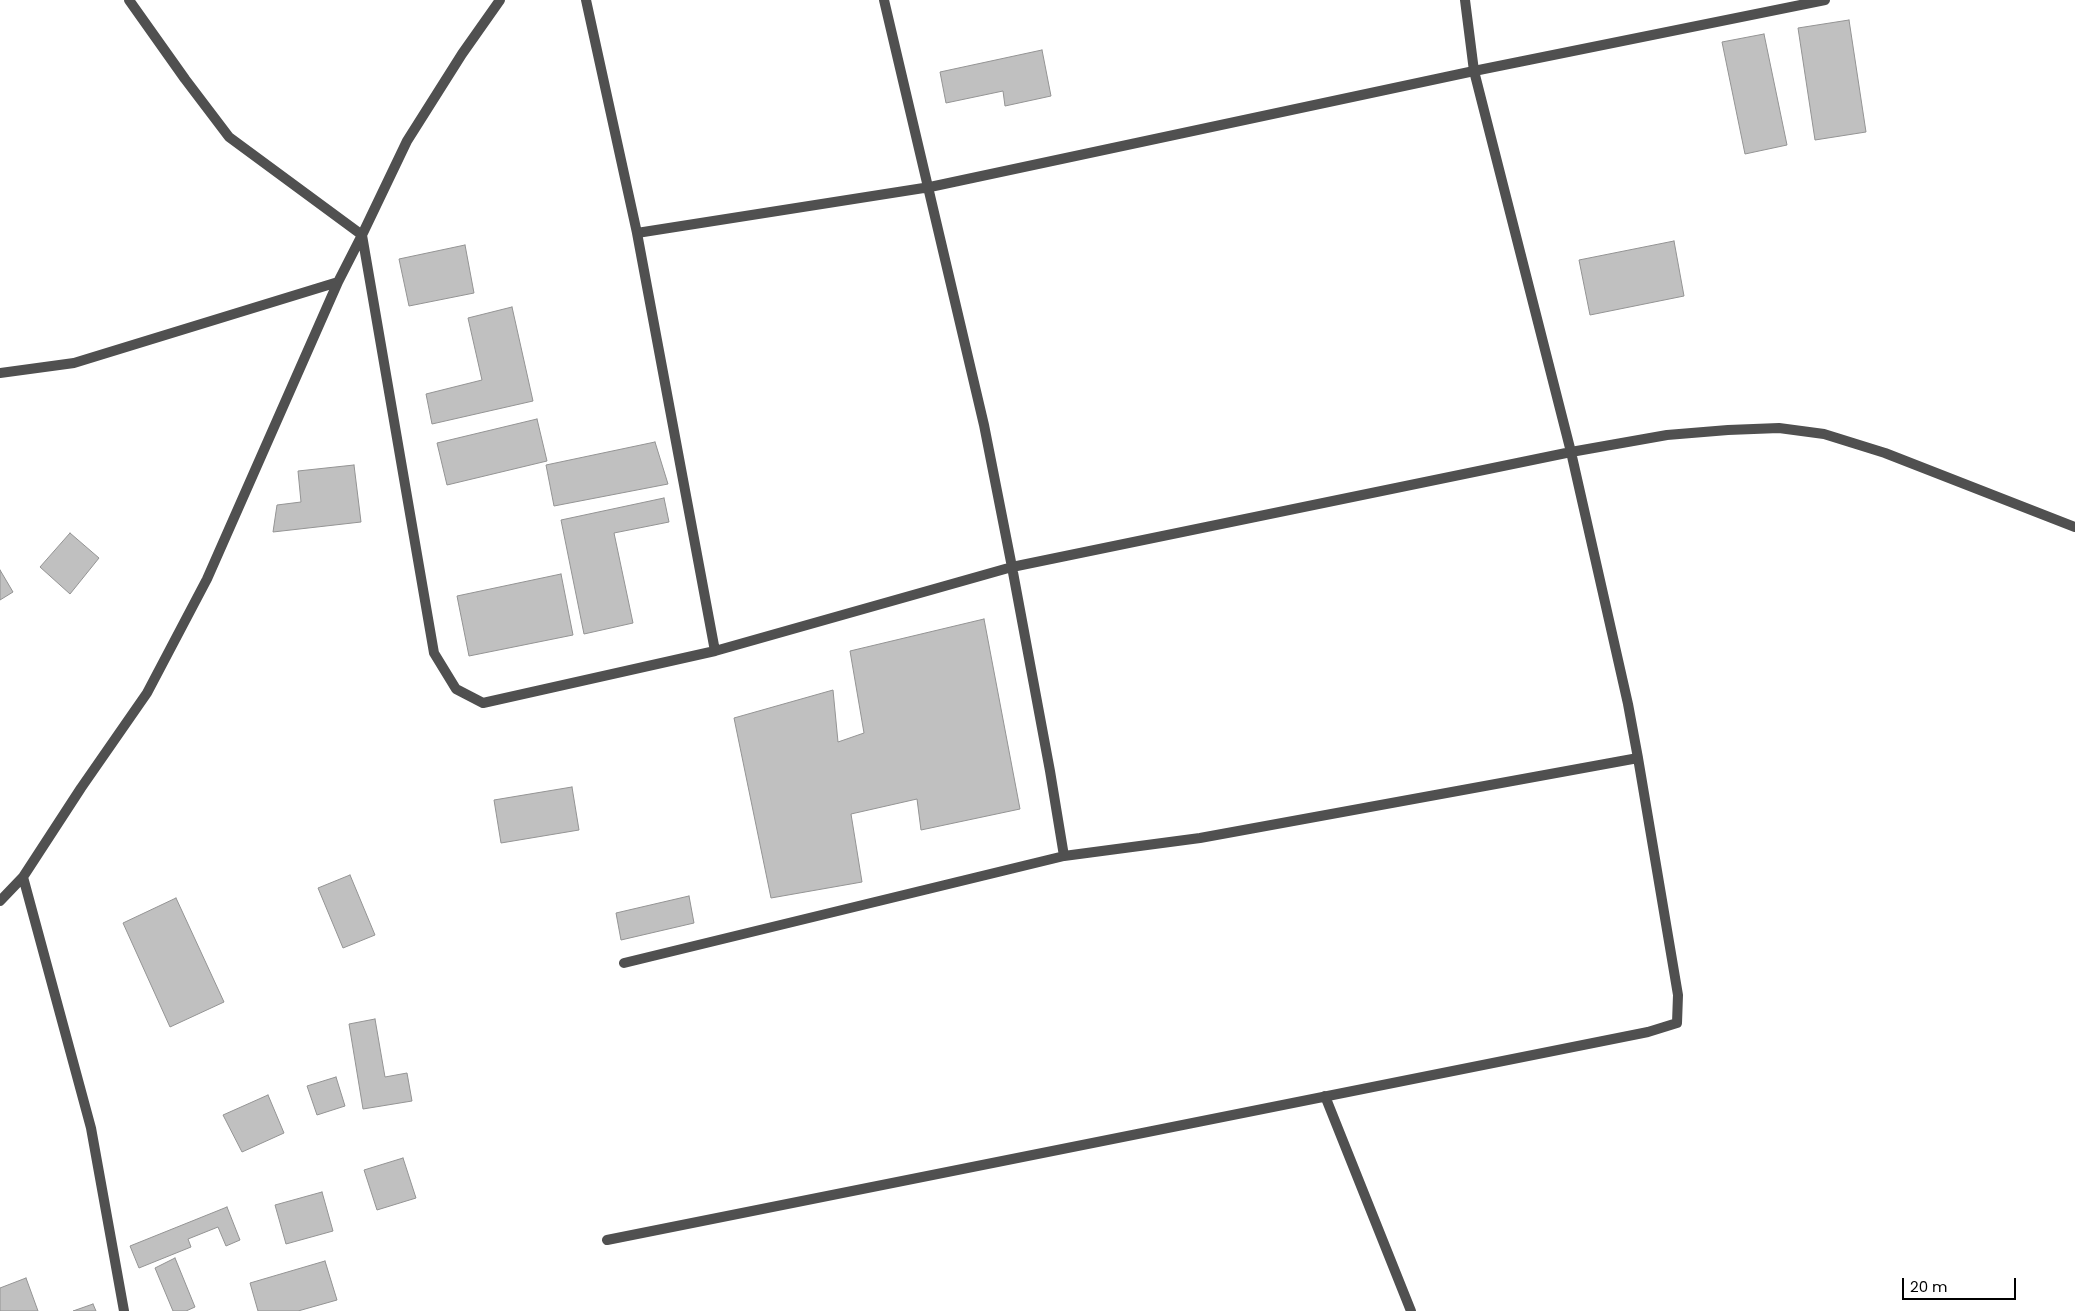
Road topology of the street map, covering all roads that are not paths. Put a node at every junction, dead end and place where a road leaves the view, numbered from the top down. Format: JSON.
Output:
{"nodes":[{"id":1,"x":129,"y":0,"type":"edge"},
{"id":2,"x":500,"y":0,"type":"edge"},
{"id":3,"x":586,"y":0,"type":"edge"},
{"id":4,"x":884,"y":0,"type":"edge"},
{"id":5,"x":1465,"y":0,"type":"edge"},
{"id":6,"x":1825,"y":0,"type":"edge"},
{"id":7,"x":1474,"y":71,"type":"junction"},
{"id":8,"x":930,"y":187,"type":"junction"},
{"id":9,"x":637,"y":233,"type":"junction"},
{"id":10,"x":362,"y":236,"type":"junction"},
{"id":11,"x":338,"y":282,"type":"junction"},
{"id":12,"x":0,"y":373,"type":"edge"},
{"id":13,"x":1571,"y":452,"type":"junction"},
{"id":14,"x":2075,"y":528,"type":"edge"},
{"id":15,"x":1012,"y":567,"type":"junction"},
{"id":16,"x":715,"y":651,"type":"junction"},
{"id":17,"x":1638,"y":758,"type":"junction"},
{"id":18,"x":1064,"y":856,"type":"junction"},
{"id":19,"x":23,"y":878,"type":"junction"},
{"id":20,"x":0,"y":902,"type":"edge"},
{"id":21,"x":624,"y":963,"type":"dead end"},
{"id":22,"x":1325,"y":1096,"type":"junction"},
{"id":23,"x":607,"y":1240,"type":"dead end"},
{"id":24,"x":124,"y":1311,"type":"edge"},
{"id":25,"x":1411,"y":1311,"type":"edge"}],
"edges":[{"from":1,"to":10,"type":"street"},
{"from":2,"to":10,"type":"street"},
{"from":3,"to":9,"type":"street"},
{"from":4,"to":8,"type":"street"},
{"from":5,"to":7,"type":"street"},
{"from":6,"to":7,"type":"street"},
{"from":7,"to":8,"type":"street"},
{"from":7,"to":13,"type":"street"},
{"from":8,"to":9,"type":"street"},
{"from":8,"to":15,"type":"street"},
{"from":9,"to":16,"type":"street"},
{"from":10,"to":11,"type":"street"},
{"from":10,"to":16,"type":"street"},
{"from":11,"to":12,"type":"street"},
{"from":11,"to":19,"type":"street"},
{"from":13,"to":14,"type":"street"},
{"from":13,"to":15,"type":"street"},
{"from":13,"to":17,"type":"street"},
{"from":15,"to":16,"type":"street"},
{"from":15,"to":18,"type":"street"},
{"from":17,"to":18,"type":"street"},
{"from":17,"to":22,"type":"street"},
{"from":18,"to":21,"type":"street"},
{"from":19,"to":20,"type":"street"},
{"from":19,"to":24,"type":"street"},
{"from":22,"to":23,"type":"street"},
{"from":22,"to":25,"type":"street"}]}
